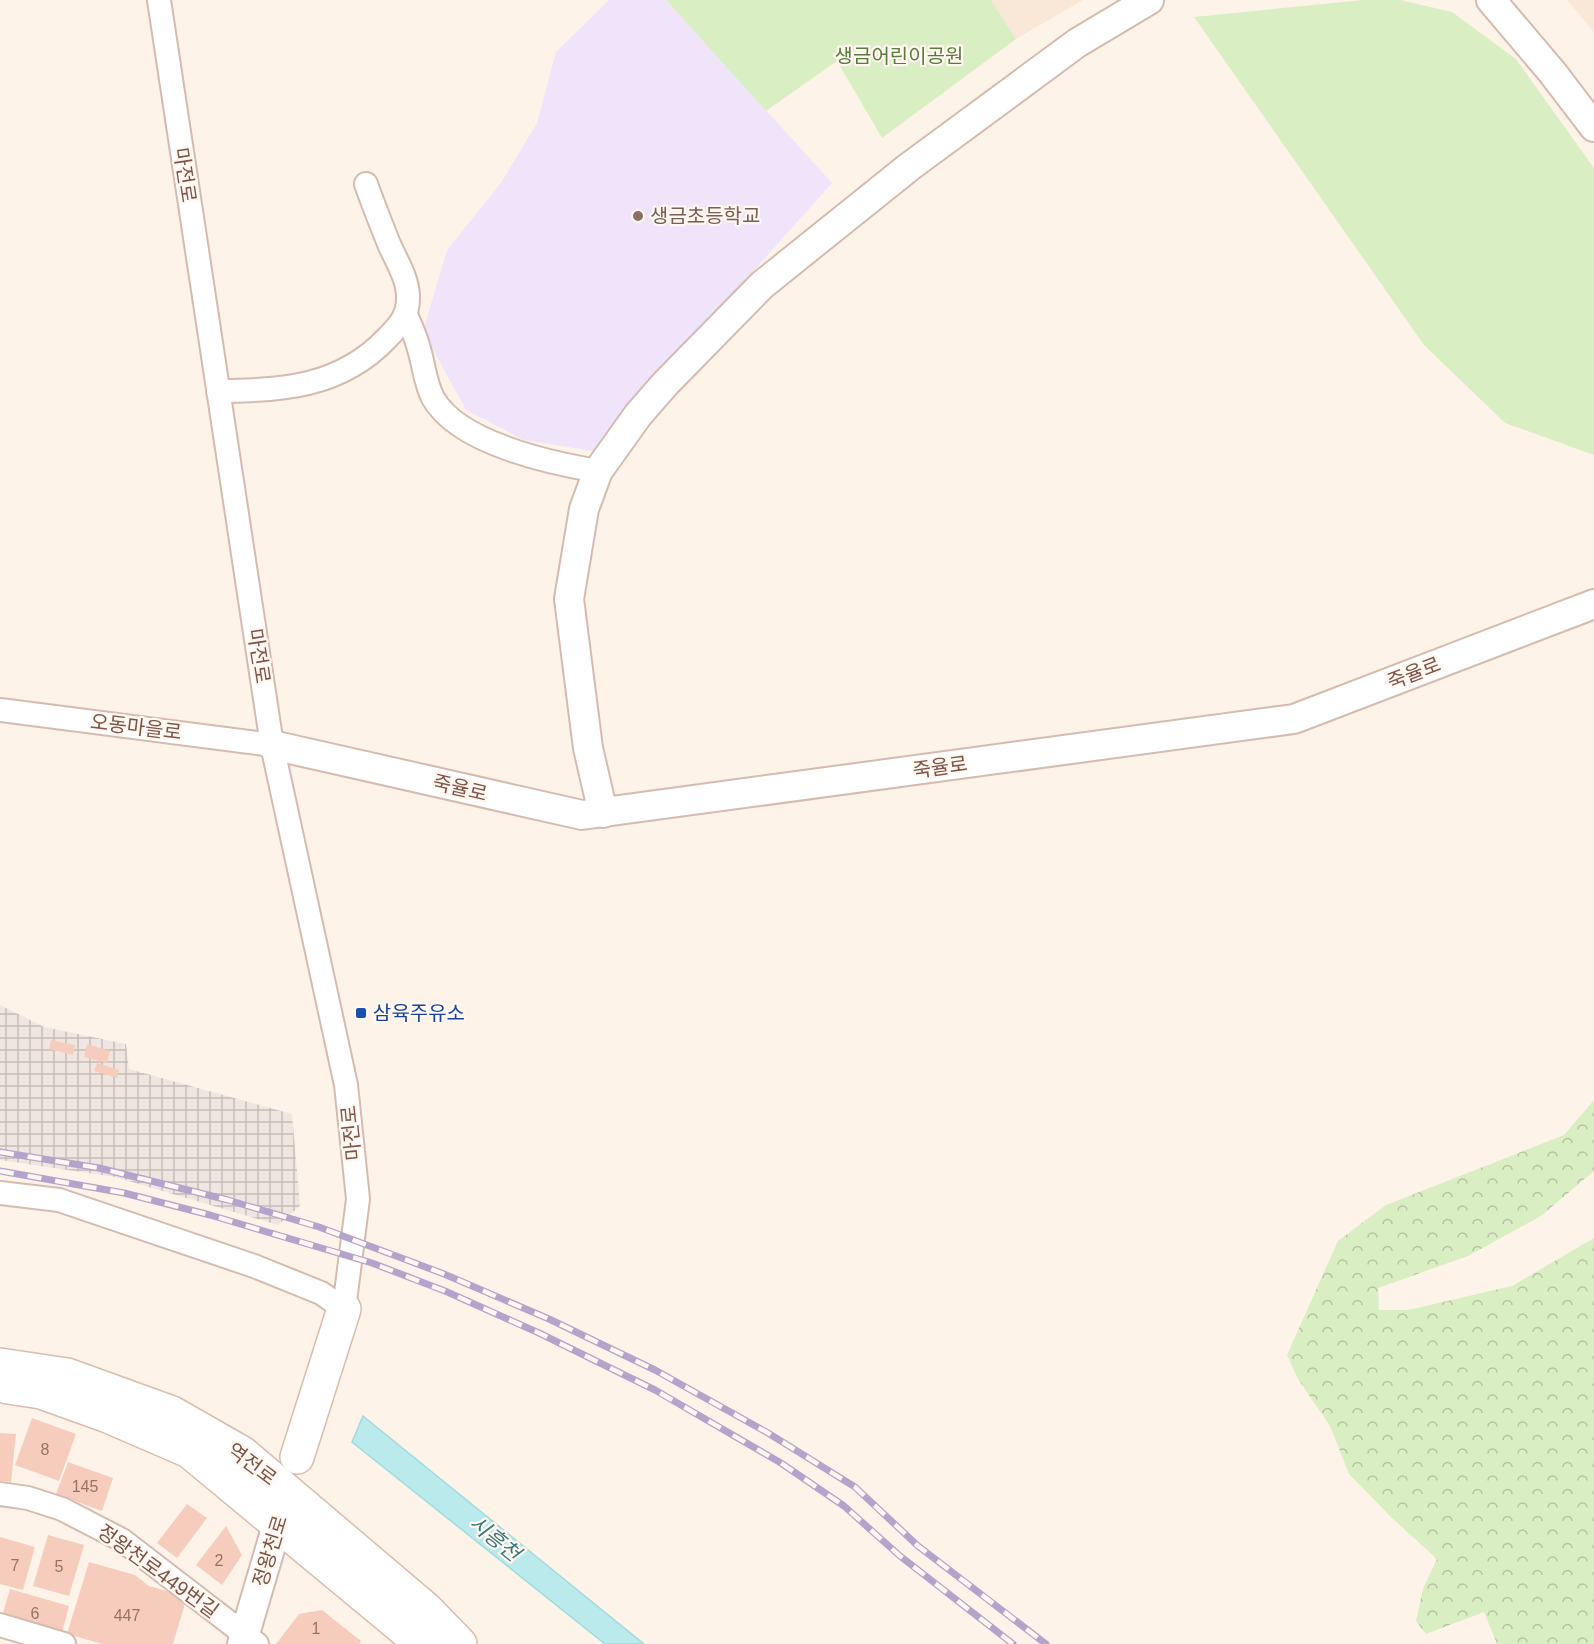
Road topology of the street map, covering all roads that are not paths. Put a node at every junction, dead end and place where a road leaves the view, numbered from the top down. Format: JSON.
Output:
{"nodes":[{"id":1,"x":159,"y":0,"type":"edge"},
{"id":2,"x":1149,"y":0,"type":"edge"},
{"id":3,"x":1491,"y":0,"type":"edge"},
{"id":4,"x":1594,"y":127,"type":"edge"},
{"id":5,"x":366,"y":184,"type":"dead end"},
{"id":6,"x":406,"y":315,"type":"junction"},
{"id":7,"x":218,"y":391,"type":"junction"},
{"id":8,"x":598,"y":471,"type":"junction"},
{"id":9,"x":1594,"y":604,"type":"edge"},
{"id":10,"x":0,"y":710,"type":"edge"},
{"id":11,"x":273,"y":745,"type":"junction"},
{"id":12,"x":603,"y":813,"type":"junction"},
{"id":13,"x":0,"y":1192,"type":"edge"},
{"id":14,"x":344,"y":1309,"type":"junction"},
{"id":15,"x":0,"y":1365,"type":"edge"},
{"id":16,"x":0,"y":1386,"type":"edge"},
{"id":17,"x":297,"y":1457,"type":"joint"},
{"id":18,"x":287,"y":1491,"type":"junction"},
{"id":19,"x":0,"y":1494,"type":"edge"},
{"id":20,"x":278,"y":1524,"type":"junction"},
{"id":21,"x":0,"y":1625,"type":"edge"},
{"id":22,"x":248,"y":1641,"type":"edge"},
{"id":23,"x":64,"y":1644,"type":"edge"},
{"id":24,"x":422,"y":1644,"type":"edge"},
{"id":25,"x":460,"y":1644,"type":"edge"}],
"edges":[{"from":1,"to":7,"type":"street","name":"마전로"},
{"from":2,"to":8,"type":"street"},
{"from":3,"to":4,"type":"street"},
{"from":5,"to":6,"type":"street"},
{"from":6,"to":7,"type":"street"},
{"from":6,"to":8,"type":"street"},
{"from":7,"to":11,"type":"street","name":"마전로"},
{"from":8,"to":12,"type":"street"},
{"from":9,"to":12,"type":"street","name":"죽율로"},
{"from":10,"to":11,"type":"street","name":"오동마을로"},
{"from":11,"to":12,"type":"street","name":"죽율로"},
{"from":11,"to":14,"type":"street","name":"마전로"},
{"from":13,"to":14,"type":"street"},
{"from":14,"to":17,"type":"main road"},
{"from":15,"to":18,"type":"main road","name":"역전로"},
{"from":16,"to":20,"type":"main road","name":"역전로"},
{"from":17,"to":18,"type":"street","name":"정왕천로"},
{"from":18,"to":20,"type":"street","name":"정왕천로"},
{"from":18,"to":25,"type":"main road","name":"역전로"},
{"from":19,"to":22,"type":"street","name":"정왕천로449번길"},
{"from":20,"to":22,"type":"street","name":"정왕천로"},
{"from":20,"to":24,"type":"main road","name":"역전로"},
{"from":21,"to":23,"type":"street"}]}
